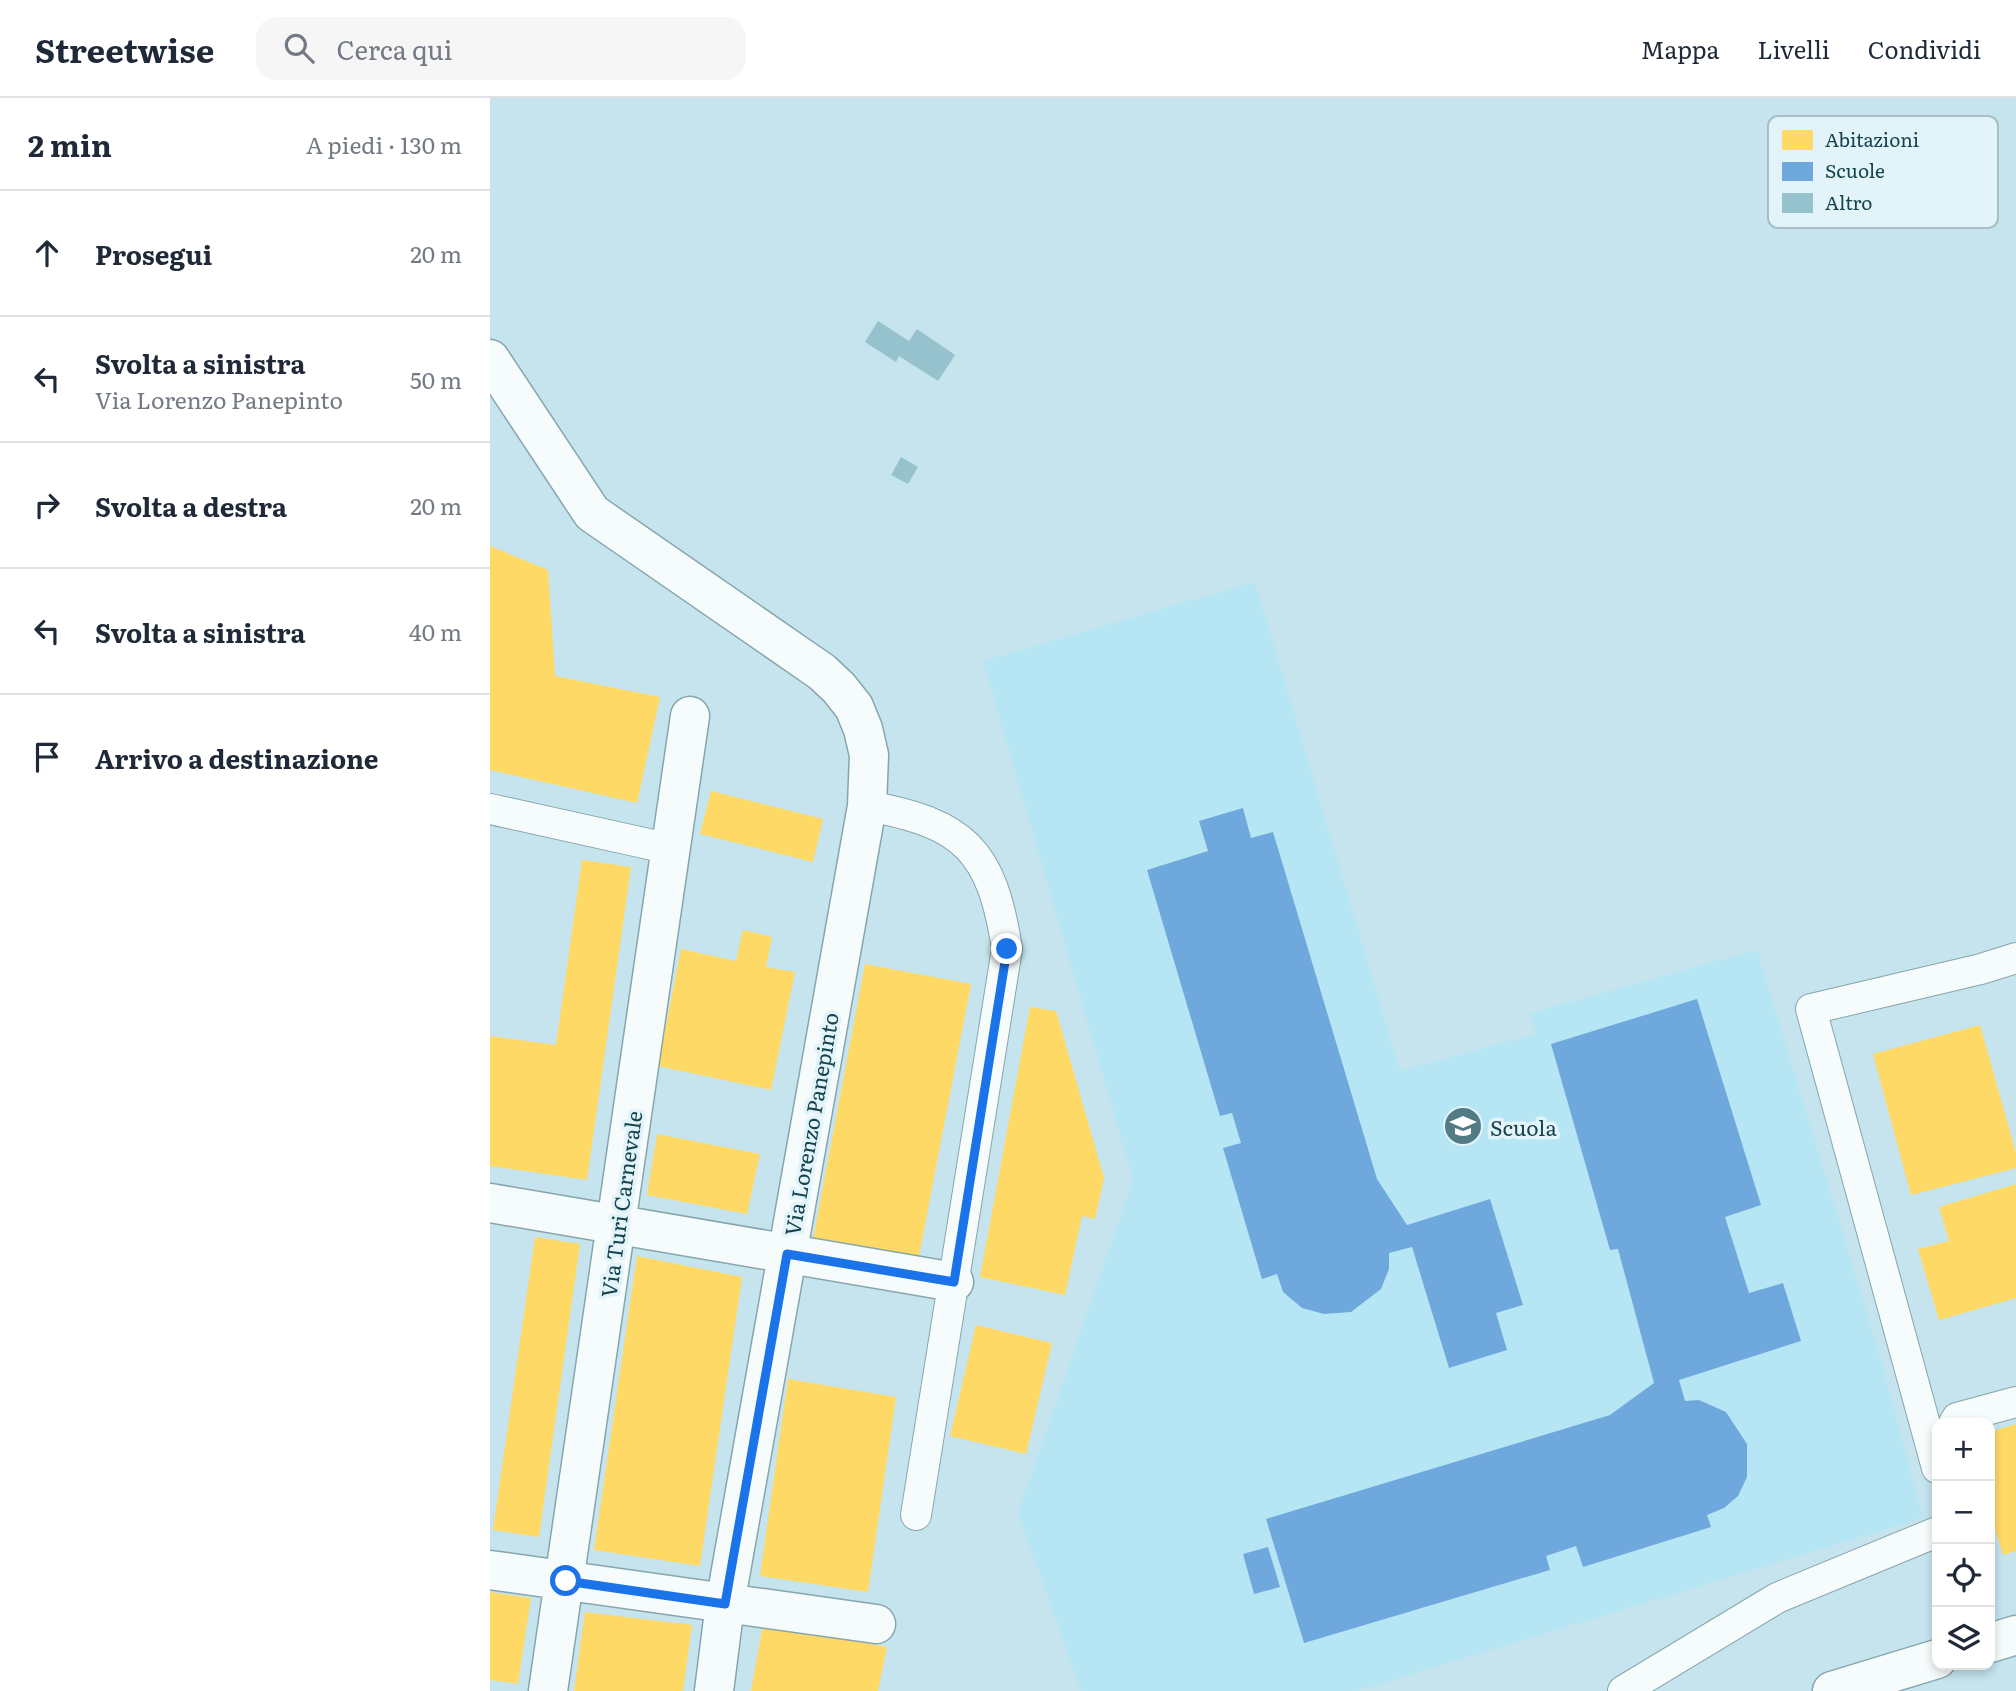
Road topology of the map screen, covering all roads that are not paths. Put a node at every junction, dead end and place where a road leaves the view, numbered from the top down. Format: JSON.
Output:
{"nodes":[{"id":1,"x":490,"y":359,"type":"edge"},
{"id":2,"x":690,"y":716,"type":"dead end"},
{"id":3,"x":867,"y":806,"type":"junction"},
{"id":4,"x":490,"y":809,"type":"edge"},
{"id":5,"x":671,"y":849,"type":"junction"},
{"id":6,"x":2016,"y":958,"type":"edge"},
{"id":7,"x":490,"y":1203,"type":"edge"},
{"id":8,"x":617,"y":1225,"type":"junction"},
{"id":9,"x":787,"y":1254,"type":"junction"},
{"id":10,"x":954,"y":1282,"type":"junction"},
{"id":11,"x":2016,"y":1402,"type":"edge"},
{"id":12,"x":1957,"y":1418,"type":"edge"},
{"id":13,"x":1932,"y":1439,"type":"edge"},
{"id":14,"x":916,"y":1515,"type":"dead end"},
{"id":15,"x":1932,"y":1534,"type":"edge"},
{"id":16,"x":490,"y":1570,"type":"edge"},
{"id":17,"x":566,"y":1581,"type":"junction"},
{"id":18,"x":725,"y":1604,"type":"junction"},
{"id":19,"x":876,"y":1624,"type":"dead end"},
{"id":20,"x":2016,"y":1635,"type":"edge"},
{"id":21,"x":1995,"y":1641,"type":"edge"},
{"id":22,"x":1932,"y":1661,"type":"edge"},
{"id":23,"x":548,"y":1691,"type":"edge"},
{"id":24,"x":714,"y":1691,"type":"edge"},
{"id":25,"x":1623,"y":1691,"type":"edge"},
{"id":26,"x":1832,"y":1691,"type":"edge"}],
"edges":[{"from":1,"to":3,"type":"street","name":"Via Lorenzo Panepinto"},
{"from":2,"to":5,"type":"street","name":"Via Turi Carnevale"},
{"from":3,"to":9,"type":"street","name":"Via Lorenzo Panepinto"},
{"from":3,"to":10,"type":"lane"},
{"from":4,"to":5,"type":"lane"},
{"from":5,"to":8,"type":"street","name":"Via Turi Carnevale"},
{"from":6,"to":13,"type":"lane"},
{"from":7,"to":8,"type":"street"},
{"from":8,"to":9,"type":"street"},
{"from":8,"to":17,"type":"street","name":"Via Turi Carnevale"},
{"from":9,"to":10,"type":"street"},
{"from":9,"to":18,"type":"street","name":"Via Lorenzo Panepinto"},
{"from":10,"to":14,"type":"lane"},
{"from":11,"to":12,"type":"lane"},
{"from":15,"to":25,"type":"lane"},
{"from":16,"to":17,"type":"street"},
{"from":17,"to":18,"type":"street"},
{"from":17,"to":23,"type":"street","name":"Via Turi Carnevale"},
{"from":18,"to":19,"type":"street"},
{"from":18,"to":24,"type":"street","name":"Via Lorenzo Panepinto"},
{"from":20,"to":21,"type":"street"},
{"from":22,"to":26,"type":"street"}]}
